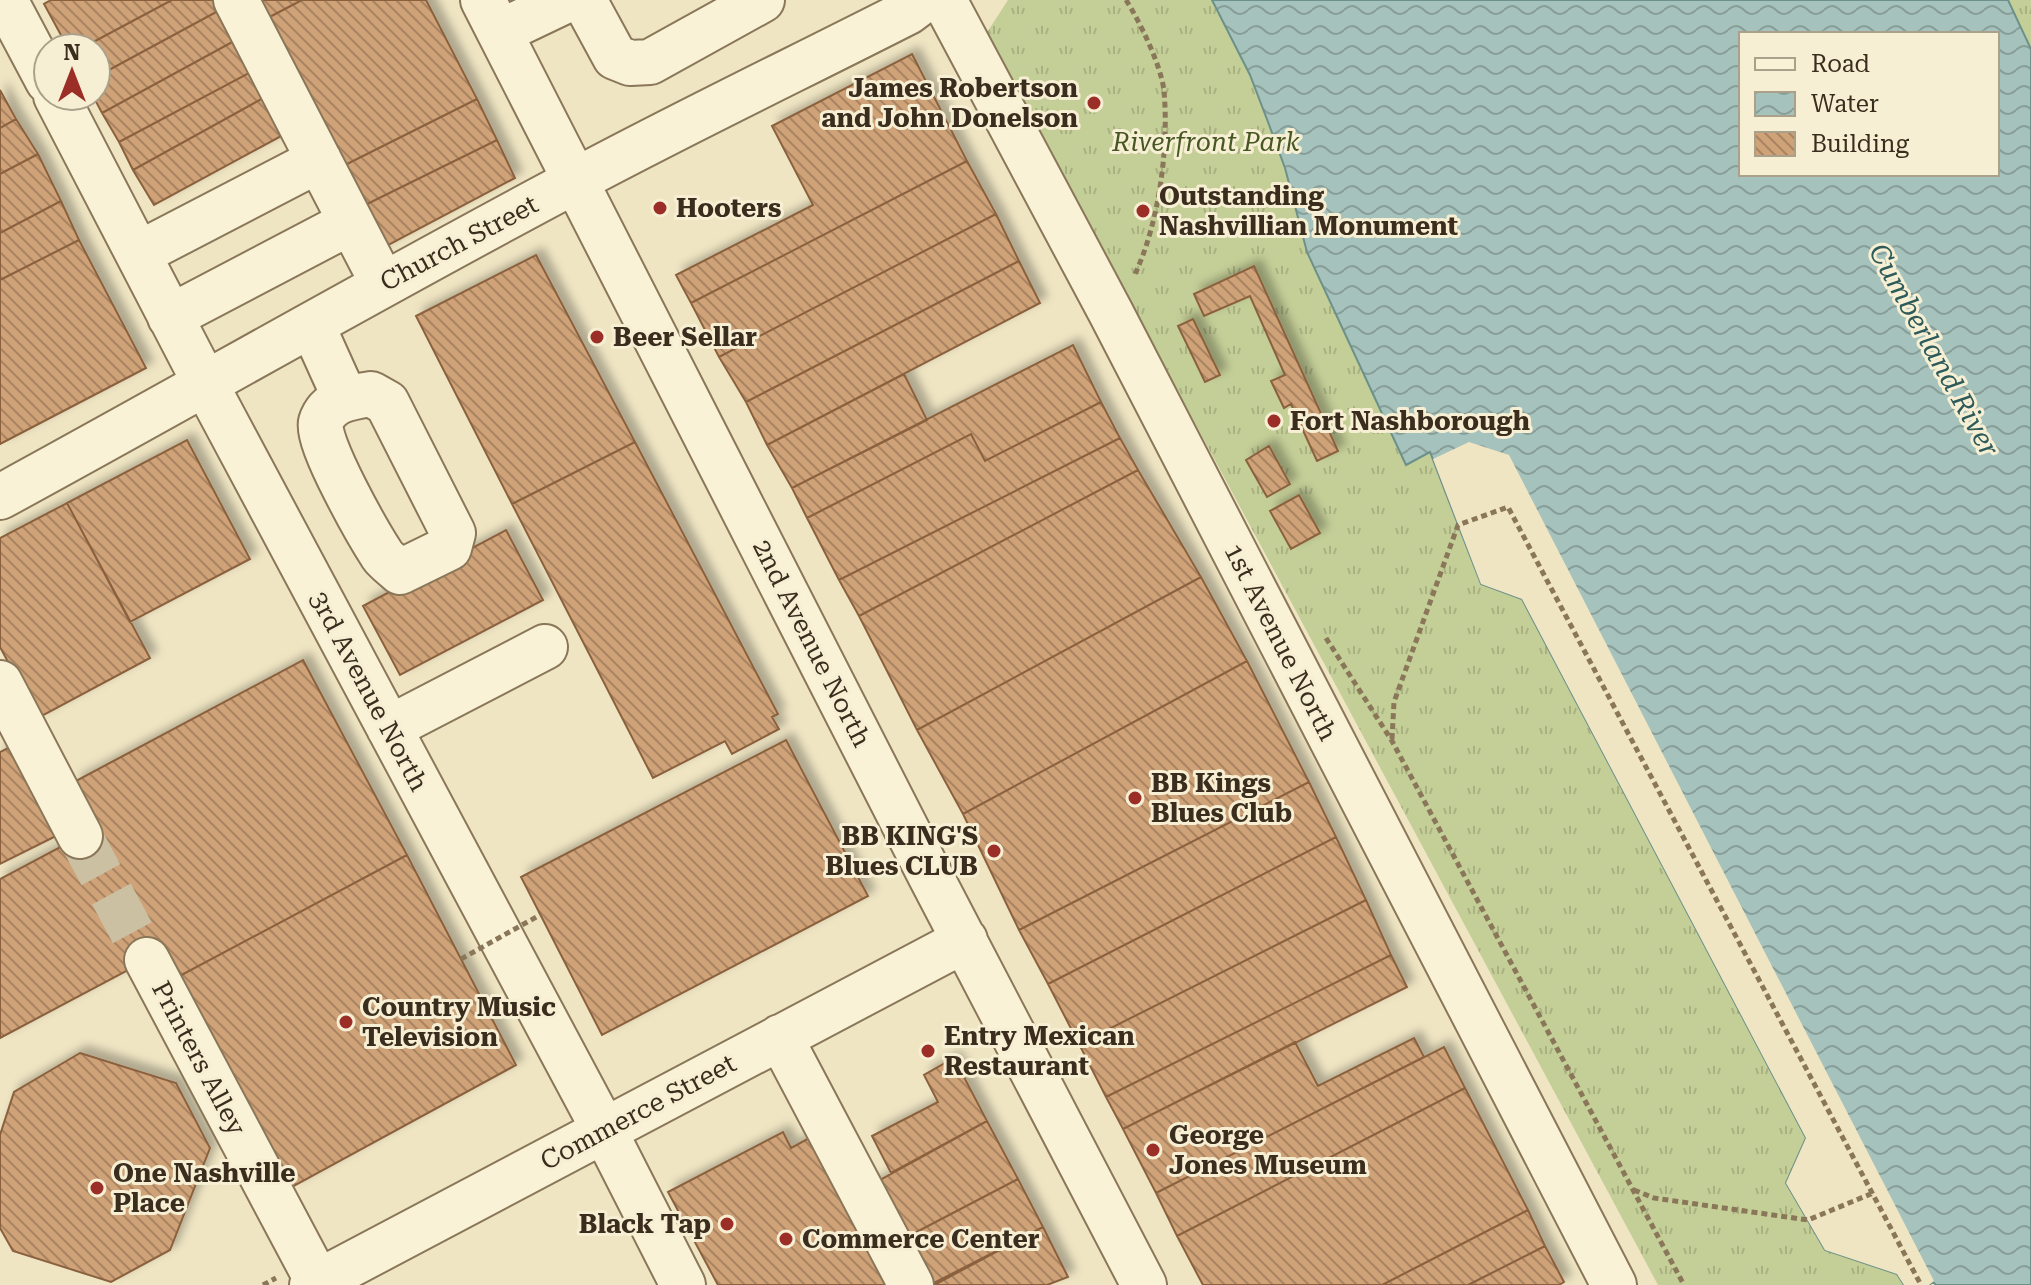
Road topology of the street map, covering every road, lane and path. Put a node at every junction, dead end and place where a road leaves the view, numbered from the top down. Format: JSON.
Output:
{"nodes":[{"id":1,"x":236,"y":0,"type":"edge"},
{"id":2,"x":567,"y":0,"type":"edge"},
{"id":3,"x":584,"y":0,"type":"edge"},
{"id":4,"x":762,"y":0,"type":"edge"},
{"id":5,"x":924,"y":0,"type":"edge"},
{"id":6,"x":944,"y":0,"type":"edge"},
{"id":7,"x":1126,"y":0,"type":"edge"},
{"id":8,"x":4,"y":6,"type":"edge"},
{"id":9,"x":492,"y":16,"type":"edge"},
{"id":10,"x":32,"y":54,"type":"edge"},
{"id":11,"x":64,"y":112,"type":"edge"},
{"id":12,"x":319,"y":160,"type":"junction"},
{"id":13,"x":575,"y":180,"type":"junction"},
{"id":14,"x":351,"y":222,"type":"junction"},
{"id":15,"x":138,"y":254,"type":"junction"},
{"id":16,"x":383,"y":284,"type":"junction"},
{"id":17,"x":1130,"y":285,"type":"dead end"},
{"id":18,"x":170,"y":317,"type":"junction"},
{"id":19,"x":312,"y":325,"type":"junction"},
{"id":20,"x":206,"y":385,"type":"junction"},
{"id":21,"x":345,"y":398,"type":"dead end"},
{"id":22,"x":0,"y":497,"type":"edge"},
{"id":23,"x":545,"y":647,"type":"dead end"},
{"id":24,"x":0,"y":683,"type":"edge"},
{"id":25,"x":389,"y":728,"type":"junction"},
{"id":26,"x":80,"y":836,"type":"tunnel mouth"},
{"id":27,"x":540,"y":915,"type":"dead end"},
{"id":28,"x":965,"y":940,"type":"junction"},
{"id":29,"x":461,"y":959,"type":"dead end"},
{"id":30,"x":147,"y":960,"type":"tunnel mouth"},
{"id":31,"x":780,"y":1037,"type":"junction"},
{"id":32,"x":604,"y":1130,"type":"junction"},
{"id":33,"x":1633,"y":1189,"type":"junction"},
{"id":34,"x":1873,"y":1193,"type":"junction"},
{"id":35,"x":315,"y":1283,"type":"edge"},
{"id":36,"x":683,"y":1285,"type":"edge"},
{"id":37,"x":911,"y":1285,"type":"edge"},
{"id":38,"x":1144,"y":1285,"type":"edge"},
{"id":39,"x":1614,"y":1285,"type":"edge"},
{"id":40,"x":1684,"y":1285,"type":"edge"},
{"id":41,"x":1921,"y":1285,"type":"edge"}],
"edges":[{"from":1,"to":12,"type":"street"},
{"from":2,"to":9,"type":"street"},
{"from":3,"to":4,"type":"street"},
{"from":5,"to":13,"type":"street","name":"Church Street"},
{"from":6,"to":39,"type":"street","name":"1st Avenue North"},
{"from":7,"to":17,"type":"path"},
{"from":8,"to":10,"type":"street"},
{"from":9,"to":13,"type":"street","name":"2nd Avenue North"},
{"from":11,"to":15,"type":"street","name":"3rd Avenue North"},
{"from":12,"to":14,"type":"street"},
{"from":12,"to":15,"type":"street"},
{"from":13,"to":16,"type":"street","name":"Church Street"},
{"from":13,"to":28,"type":"street","name":"2nd Avenue North"},
{"from":14,"to":16,"type":"street"},
{"from":14,"to":18,"type":"street"},
{"from":15,"to":18,"type":"street","name":"3rd Avenue North"},
{"from":16,"to":19,"type":"street","name":"Church Street"},
{"from":18,"to":20,"type":"street","name":"3rd Avenue North"},
{"from":19,"to":20,"type":"street","name":"Church Street"},
{"from":19,"to":21,"type":"street"},
{"from":20,"to":22,"type":"street","name":"Church Street"},
{"from":20,"to":25,"type":"street","name":"3rd Avenue North"},
{"from":23,"to":25,"type":"street"},
{"from":24,"to":26,"type":"street"},
{"from":25,"to":32,"type":"street","name":"3rd Avenue North"},
{"from":27,"to":29,"type":"path","bridge":true},
{"from":28,"to":31,"type":"street","name":"Commerce Street"},
{"from":28,"to":38,"type":"street","name":"2nd Avenue North"},
{"from":30,"to":35,"type":"street","name":"Printers Alley"},
{"from":31,"to":32,"type":"street","name":"Commerce Street"},
{"from":31,"to":37,"type":"street"},
{"from":32,"to":35,"type":"street","name":"Commerce Street"},
{"from":32,"to":36,"type":"street","name":"3rd Avenue North"},
{"from":33,"to":34,"type":"path"},
{"from":33,"to":34,"type":"path"},
{"from":33,"to":40,"type":"path"},
{"from":34,"to":41,"type":"path"}]}
